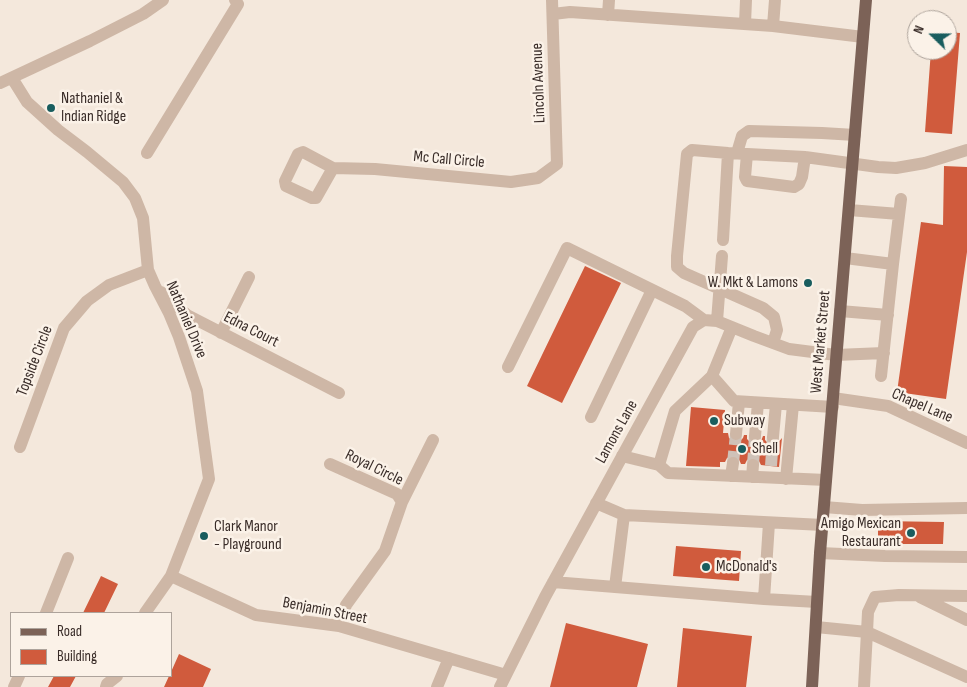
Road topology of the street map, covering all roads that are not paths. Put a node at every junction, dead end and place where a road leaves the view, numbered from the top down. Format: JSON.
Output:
{"nodes":[{"id":1,"x":163,"y":0,"type":"edge"},
{"id":2,"x":235,"y":0,"type":"edge"},
{"id":3,"x":552,"y":0,"type":"edge"},
{"id":4,"x":609,"y":0,"type":"edge"},
{"id":5,"x":746,"y":0,"type":"edge"},
{"id":6,"x":776,"y":0,"type":"edge"},
{"id":7,"x":866,"y":0,"type":"edge"},
{"id":8,"x":553,"y":14,"type":"junction"},
{"id":9,"x":608,"y":15,"type":"junction"},
{"id":10,"x":745,"y":24,"type":"junction"},
{"id":11,"x":773,"y":26,"type":"junction"},
{"id":12,"x":863,"y":36,"type":"junction"},
{"id":13,"x":6,"y":80,"type":"edge"},
{"id":14,"x":855,"y":135,"type":"junction"},
{"id":15,"x":967,"y":150,"type":"edge"},
{"id":16,"x":147,"y":153,"type":"dead end"},
{"id":17,"x":737,"y":153,"type":"junction"},
{"id":18,"x":805,"y":157,"type":"junction"},
{"id":19,"x":557,"y":164,"type":"joint"},
{"id":20,"x":852,"y":164,"type":"junction"},
{"id":21,"x":333,"y":168,"type":"dead end"},
{"id":22,"x":901,"y":198,"type":"dead end"},
{"id":23,"x":849,"y":210,"type":"junction"},
{"id":24,"x":899,"y":214,"type":"junction"},
{"id":25,"x":724,"y":240,"type":"dead end"},
{"id":26,"x":722,"y":256,"type":"dead end"},
{"id":27,"x":845,"y":258,"type":"junction"},
{"id":28,"x":893,"y":264,"type":"junction"},
{"id":29,"x":148,"y":270,"type":"junction"},
{"id":30,"x":250,"y":277,"type":"dead end"},
{"id":31,"x":154,"y":286,"type":"junction"},
{"id":32,"x":720,"y":288,"type":"junction"},
{"id":33,"x":652,"y":290,"type":"junction"},
{"id":34,"x":840,"y":311,"type":"junction"},
{"id":35,"x":888,"y":315,"type":"junction"},
{"id":36,"x":710,"y":320,"type":"junction"},
{"id":37,"x":732,"y":327,"type":"junction"},
{"id":38,"x":221,"y":333,"type":"junction"},
{"id":39,"x":773,"y":343,"type":"junction"},
{"id":40,"x":884,"y":353,"type":"junction"},
{"id":41,"x":836,"y":355,"type":"junction"},
{"id":42,"x":508,"y":368,"type":"dead end"},
{"id":43,"x":712,"y":376,"type":"junction"},
{"id":44,"x":881,"y":376,"type":"dead end"},
{"id":45,"x":339,"y":393,"type":"dead end"},
{"id":46,"x":739,"y":402,"type":"junction"},
{"id":47,"x":833,"y":402,"type":"junction"},
{"id":48,"x":758,"y":403,"type":"junction"},
{"id":49,"x":776,"y":404,"type":"junction"},
{"id":50,"x":792,"y":405,"type":"junction"},
{"id":51,"x":591,"y":417,"type":"dead end"},
{"id":52,"x":736,"y":434,"type":"tunnel mouth"},
{"id":53,"x":755,"y":436,"type":"tunnel mouth"},
{"id":54,"x":773,"y":437,"type":"tunnel mouth"},
{"id":55,"x":433,"y":440,"type":"dead end"},
{"id":56,"x":967,"y":444,"type":"edge"},
{"id":57,"x":20,"y":447,"type":"dead end"},
{"id":58,"x":622,"y":456,"type":"junction"},
{"id":59,"x":733,"y":463,"type":"tunnel mouth"},
{"id":60,"x":330,"y":464,"type":"dead end"},
{"id":61,"x":659,"y":465,"type":"junction"},
{"id":62,"x":731,"y":476,"type":"junction"},
{"id":63,"x":786,"y":478,"type":"junction"},
{"id":64,"x":826,"y":480,"type":"junction"},
{"id":65,"x":402,"y":502,"type":"junction"},
{"id":66,"x":596,"y":503,"type":"junction"},
{"id":67,"x":824,"y":507,"type":"junction"},
{"id":68,"x":967,"y":508,"type":"edge"},
{"id":69,"x":624,"y":515,"type":"junction"},
{"id":70,"x":769,"y":523,"type":"junction"},
{"id":71,"x":823,"y":525,"type":"junction"},
{"id":72,"x":820,"y":553,"type":"junction"},
{"id":73,"x":967,"y":557,"type":"edge"},
{"id":74,"x":68,"y":558,"type":"dead end"},
{"id":75,"x":171,"y":576,"type":"junction"},
{"id":76,"x":553,"y":582,"type":"junction"},
{"id":77,"x":616,"y":587,"type":"junction"},
{"id":78,"x":916,"y":595,"type":"junction"},
{"id":79,"x":967,"y":596,"type":"edge"},
{"id":80,"x":764,"y":599,"type":"junction"},
{"id":81,"x":817,"y":602,"type":"junction"},
{"id":82,"x":46,"y":612,"type":"edge"},
{"id":83,"x":146,"y":612,"type":"edge"},
{"id":84,"x":967,"y":620,"type":"edge"},
{"id":85,"x":339,"y":626,"type":"junction"},
{"id":86,"x":816,"y":627,"type":"junction"},
{"id":87,"x":867,"y":632,"type":"junction"},
{"id":88,"x":449,"y":658,"type":"junction"},
{"id":89,"x":506,"y":675,"type":"junction"},
{"id":90,"x":116,"y":677,"type":"edge"},
{"id":91,"x":967,"y":677,"type":"edge"},
{"id":92,"x":106,"y":687,"type":"edge"},
{"id":93,"x":437,"y":687,"type":"edge"},
{"id":94,"x":500,"y":687,"type":"edge"},
{"id":95,"x":812,"y":687,"type":"edge"},
{"id":96,"x":865,"y":687,"type":"edge"}],
"edges":[{"from":1,"to":13,"type":"street"},
{"from":2,"to":16,"type":"street"},
{"from":3,"to":8,"type":"street","name":"Lincoln Avenue"},
{"from":4,"to":9,"type":"street"},
{"from":5,"to":10,"type":"street"},
{"from":6,"to":11,"type":"street"},
{"from":7,"to":12,"type":"main road","name":"West Market Street"},
{"from":8,"to":9,"type":"street"},
{"from":8,"to":19,"type":"street","name":"Lincoln Avenue"},
{"from":9,"to":10,"type":"street"},
{"from":10,"to":11,"type":"street"},
{"from":11,"to":12,"type":"street"},
{"from":12,"to":14,"type":"main road","name":"West Market Street"},
{"from":13,"to":29,"type":"street","name":"Nathaniel Drive"},
{"from":14,"to":17,"type":"street"},
{"from":14,"to":20,"type":"main road","name":"West Market Street"},
{"from":15,"to":20,"type":"street"},
{"from":17,"to":18,"type":"street"},
{"from":17,"to":18,"type":"street"},
{"from":17,"to":25,"type":"street"},
{"from":17,"to":32,"type":"street"},
{"from":18,"to":20,"type":"street"},
{"from":19,"to":21,"type":"street","name":"Mc Call Circle"},
{"from":20,"to":23,"type":"main road","name":"West Market Street"},
{"from":22,"to":24,"type":"street"},
{"from":23,"to":24,"type":"street"},
{"from":23,"to":27,"type":"main road","name":"West Market Street"},
{"from":24,"to":28,"type":"street"},
{"from":26,"to":32,"type":"street"},
{"from":27,"to":28,"type":"street"},
{"from":27,"to":34,"type":"main road","name":"West Market Street"},
{"from":28,"to":35,"type":"street"},
{"from":29,"to":31,"type":"street","name":"Nathaniel Drive"},
{"from":29,"to":57,"type":"street","name":"Topside Circle"},
{"from":30,"to":38,"type":"street"},
{"from":31,"to":38,"type":"street","name":"Edna Court"},
{"from":31,"to":75,"type":"street","name":"Nathaniel Drive"},
{"from":32,"to":36,"type":"street"},
{"from":32,"to":39,"type":"street"},
{"from":33,"to":36,"type":"street"},
{"from":33,"to":42,"type":"street"},
{"from":33,"to":51,"type":"street"},
{"from":34,"to":35,"type":"street"},
{"from":34,"to":41,"type":"main road","name":"West Market Street"},
{"from":35,"to":40,"type":"street"},
{"from":36,"to":37,"type":"street"},
{"from":36,"to":58,"type":"street","name":"Lamons Lane"},
{"from":37,"to":39,"type":"street"},
{"from":37,"to":43,"type":"street"},
{"from":38,"to":45,"type":"street","name":"Edna Court"},
{"from":39,"to":41,"type":"street"},
{"from":40,"to":41,"type":"street"},
{"from":40,"to":44,"type":"street"},
{"from":41,"to":47,"type":"main road","name":"West Market Street"},
{"from":43,"to":46,"type":"street"},
{"from":43,"to":61,"type":"street"},
{"from":46,"to":48,"type":"street","name":"Chapel Lane"},
{"from":46,"to":52,"type":"street"},
{"from":47,"to":50,"type":"street","name":"Chapel Lane"},
{"from":47,"to":56,"type":"street","name":"Chapel Lane"},
{"from":47,"to":64,"type":"main road","name":"West Market Street"},
{"from":48,"to":49,"type":"street","name":"Chapel Lane"},
{"from":48,"to":53,"type":"street"},
{"from":49,"to":50,"type":"street","name":"Chapel Lane"},
{"from":49,"to":54,"type":"street"},
{"from":50,"to":63,"type":"street"},
{"from":55,"to":65,"type":"street"},
{"from":58,"to":61,"type":"street"},
{"from":58,"to":66,"type":"street","name":"Lamons Lane"},
{"from":59,"to":62,"type":"street"},
{"from":60,"to":65,"type":"street","name":"Royal Circle"},
{"from":61,"to":62,"type":"street"},
{"from":62,"to":63,"type":"street"},
{"from":63,"to":64,"type":"street"},
{"from":64,"to":67,"type":"main road","name":"West Market Street"},
{"from":65,"to":85,"type":"street","name":"Royal Circle"},
{"from":66,"to":69,"type":"street"},
{"from":66,"to":76,"type":"street","name":"Lamons Lane"},
{"from":67,"to":68,"type":"street"},
{"from":67,"to":71,"type":"main road","name":"West Market Street"},
{"from":69,"to":70,"type":"street"},
{"from":69,"to":77,"type":"street"},
{"from":70,"to":71,"type":"street"},
{"from":70,"to":80,"type":"street"},
{"from":71,"to":72,"type":"main road","name":"West Market Street"},
{"from":72,"to":73,"type":"street"},
{"from":72,"to":81,"type":"main road","name":"West Market Street"},
{"from":74,"to":82,"type":"street"},
{"from":75,"to":83,"type":"street","name":"Nathaniel Drive"},
{"from":75,"to":85,"type":"street","name":"Benjamin Street"},
{"from":76,"to":77,"type":"street"},
{"from":76,"to":89,"type":"street","name":"Lamons Lane"},
{"from":77,"to":80,"type":"street"},
{"from":78,"to":79,"type":"street"},
{"from":78,"to":84,"type":"street"},
{"from":78,"to":87,"type":"street"},
{"from":80,"to":81,"type":"street"},
{"from":81,"to":86,"type":"main road","name":"West Market Street"},
{"from":85,"to":88,"type":"street","name":"Benjamin Street"},
{"from":86,"to":87,"type":"street"},
{"from":86,"to":95,"type":"main road","name":"West Market Street"},
{"from":87,"to":91,"type":"street"},
{"from":87,"to":96,"type":"street"},
{"from":88,"to":89,"type":"street","name":"Benjamin Street"},
{"from":88,"to":93,"type":"street"},
{"from":89,"to":94,"type":"street","name":"Lamons Lane"},
{"from":90,"to":92,"type":"street"}]}
